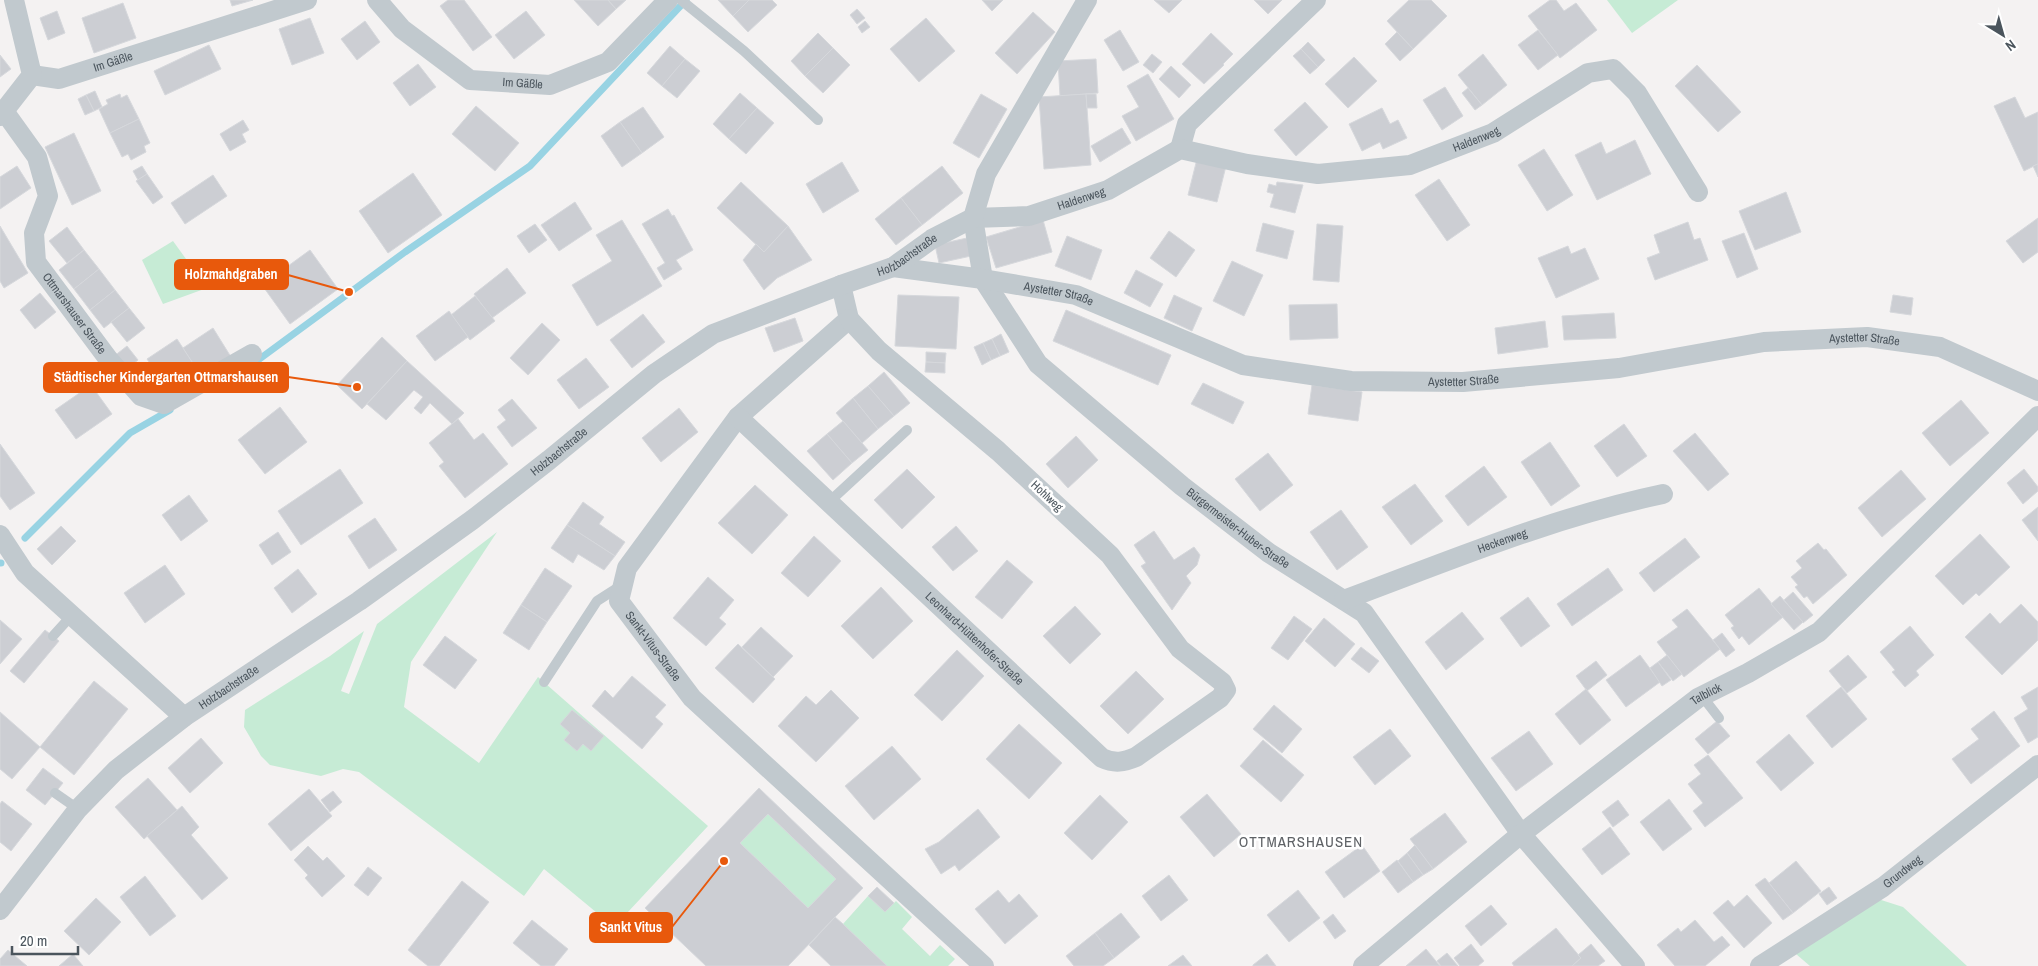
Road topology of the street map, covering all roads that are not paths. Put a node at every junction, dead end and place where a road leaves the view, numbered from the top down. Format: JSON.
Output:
{"nodes":[{"id":1,"x":14,"y":0,"type":"edge"},
{"id":2,"x":307,"y":0,"type":"edge"},
{"id":3,"x":377,"y":0,"type":"edge"},
{"id":4,"x":668,"y":0,"type":"edge"},
{"id":5,"x":681,"y":0,"type":"edge"},
{"id":6,"x":1316,"y":0,"type":"edge"},
{"id":7,"x":1078,"y":5,"type":"edge"},
{"id":8,"x":32,"y":75,"type":"junction"},
{"id":9,"x":2,"y":113,"type":"edge"},
{"id":10,"x":818,"y":120,"type":"dead end"},
{"id":11,"x":1180,"y":149,"type":"junction"},
{"id":12,"x":1698,"y":192,"type":"dead end"},
{"id":13,"x":973,"y":218,"type":"junction"},
{"id":14,"x":894,"y":268,"type":"junction"},
{"id":15,"x":983,"y":279,"type":"junction"},
{"id":16,"x":841,"y":285,"type":"junction"},
{"id":17,"x":849,"y":320,"type":"junction"},
{"id":18,"x":252,"y":354,"type":"dead end"},
{"id":19,"x":2038,"y":391,"type":"edge"},
{"id":20,"x":738,"y":416,"type":"junction"},
{"id":21,"x":2038,"y":416,"type":"edge"},
{"id":22,"x":907,"y":430,"type":"dead end"},
{"id":23,"x":1663,"y":494,"type":"dead end"},
{"id":24,"x":829,"y":502,"type":"junction"},
{"id":25,"x":0,"y":535,"type":"edge"},
{"id":26,"x":623,"y":584,"type":"junction"},
{"id":27,"x":1344,"y":600,"type":"junction"},
{"id":28,"x":72,"y":615,"type":"junction"},
{"id":29,"x":53,"y":636,"type":"dead end"},
{"id":30,"x":544,"y":682,"type":"dead end"},
{"id":31,"x":1226,"y":690,"type":"joint"},
{"id":32,"x":1702,"y":696,"type":"junction"},
{"id":33,"x":184,"y":717,"type":"junction"},
{"id":34,"x":1718,"y":718,"type":"dead end"},
{"id":35,"x":2038,"y":764,"type":"edge"},
{"id":36,"x":55,"y":793,"type":"dead end"},
{"id":37,"x":78,"y":809,"type":"junction"},
{"id":38,"x":1521,"y":834,"type":"junction"},
{"id":39,"x":0,"y":910,"type":"edge"},
{"id":40,"x":984,"y":966,"type":"edge"},
{"id":41,"x":1363,"y":966,"type":"edge"},
{"id":42,"x":1635,"y":966,"type":"edge"},
{"id":43,"x":1760,"y":966,"type":"edge"}],
"edges":[{"from":1,"to":8,"type":"street"},
{"from":2,"to":8,"type":"street","name":"Im Gäßle"},
{"from":3,"to":4,"type":"street","name":"Im Gäßle"},
{"from":5,"to":10,"type":"lane"},
{"from":6,"to":11,"type":"street"},
{"from":7,"to":13,"type":"street"},
{"from":8,"to":9,"type":"street","name":"Ottmarshauser Straße"},
{"from":9,"to":18,"type":"street","name":"Ottmarshauser Straße"},
{"from":11,"to":12,"type":"street","name":"Haldenweg"},
{"from":11,"to":13,"type":"street","name":"Haldenweg"},
{"from":13,"to":14,"type":"street","name":"Holzbachstraße"},
{"from":13,"to":15,"type":"street","name":"Bürgermeister-Huber-Straße"},
{"from":14,"to":15,"type":"street","name":"Aystetter Straße"},
{"from":14,"to":16,"type":"street","name":"Holzbachstraße"},
{"from":15,"to":19,"type":"street","name":"Aystetter Straße"},
{"from":15,"to":27,"type":"street","name":"Bürgermeister-Huber-Straße"},
{"from":16,"to":17,"type":"street"},
{"from":16,"to":33,"type":"street","name":"Holzbachstraße"},
{"from":17,"to":20,"type":"street","name":"Sankt-Vitus-Straße"},
{"from":17,"to":31,"type":"street","name":"Hohlweg"},
{"from":20,"to":24,"type":"street","name":"Leonhard-Hüttenhofer-Straße"},
{"from":20,"to":26,"type":"street","name":"Sankt-Vitus-Straße"},
{"from":21,"to":32,"type":"street","name":"Talblick"},
{"from":22,"to":24,"type":"lane"},
{"from":23,"to":27,"type":"street","name":"Heckenweg"},
{"from":24,"to":31,"type":"street","name":"Leonhard-Hüttenhofer-Straße"},
{"from":25,"to":28,"type":"street"},
{"from":26,"to":30,"type":"lane"},
{"from":26,"to":40,"type":"street","name":"Sankt-Vitus-Straße"},
{"from":27,"to":38,"type":"street","name":"Bürgermeister-Huber-Straße"},
{"from":28,"to":29,"type":"lane"},
{"from":28,"to":33,"type":"street"},
{"from":32,"to":34,"type":"lane"},
{"from":32,"to":38,"type":"street","name":"Talblick"},
{"from":33,"to":37,"type":"street","name":"Holzbachstraße"},
{"from":35,"to":43,"type":"street","name":"Grundweg"},
{"from":36,"to":37,"type":"lane"},
{"from":37,"to":39,"type":"street","name":"Holzbachstraße"},
{"from":38,"to":41,"type":"street","name":"Talblick"},
{"from":38,"to":42,"type":"street"}]}
